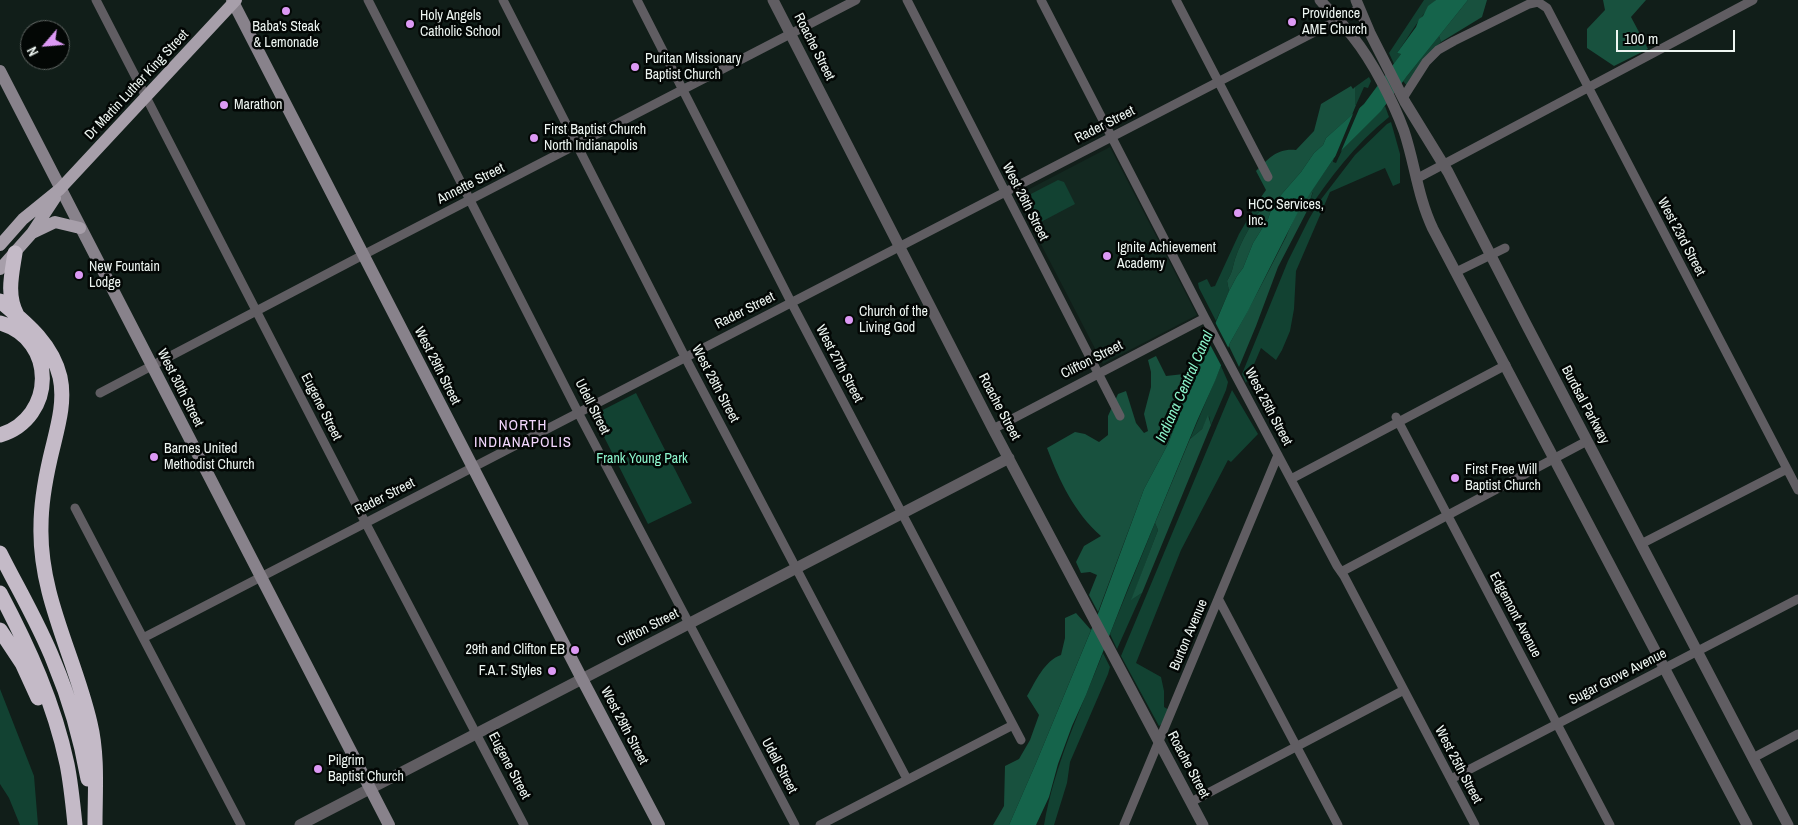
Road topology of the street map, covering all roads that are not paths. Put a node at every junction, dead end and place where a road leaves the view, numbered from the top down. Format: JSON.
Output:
{"nodes":[{"id":1,"x":96,"y":0,"type":"edge"},
{"id":2,"x":368,"y":0,"type":"edge"},
{"id":3,"x":503,"y":0,"type":"edge"},
{"id":4,"x":638,"y":0,"type":"edge"},
{"id":5,"x":773,"y":0,"type":"edge"},
{"id":6,"x":856,"y":0,"type":"edge"},
{"id":7,"x":906,"y":0,"type":"edge"},
{"id":8,"x":1041,"y":0,"type":"edge"},
{"id":9,"x":1176,"y":0,"type":"edge"},
{"id":10,"x":1320,"y":0,"type":"edge"},
{"id":11,"x":1753,"y":0,"type":"edge"},
{"id":12,"x":233,"y":1,"type":"edge"},
{"id":13,"x":1539,"y":1,"type":"edge"},
{"id":14,"x":1358,"y":4,"type":"edge"},
{"id":15,"x":1338,"y":20,"type":"junction"},
{"id":16,"x":790,"y":34,"type":"junction"},
{"id":17,"x":0,"y":71,"type":"edge"},
{"id":18,"x":1218,"y":82,"type":"junction"},
{"id":19,"x":1588,"y":88,"type":"junction"},
{"id":20,"x":684,"y":90,"type":"junction"},
{"id":21,"x":1401,"y":94,"type":"junction"},
{"id":22,"x":146,"y":98,"type":"junction"},
{"id":23,"x":1112,"y":137,"type":"junction"},
{"id":24,"x":576,"y":145,"type":"junction"},
{"id":25,"x":1444,"y":165,"type":"junction"},
{"id":26,"x":1268,"y":177,"type":"dead end"},
{"id":27,"x":1416,"y":179,"type":"junction"},
{"id":28,"x":60,"y":189,"type":"junction"},
{"id":29,"x":1004,"y":192,"type":"junction"},
{"id":30,"x":470,"y":200,"type":"junction"},
{"id":31,"x":80,"y":228,"type":"junction"},
{"id":32,"x":32,"y":233,"type":"junction"},
{"id":33,"x":0,"y":245,"type":"edge"},
{"id":34,"x":898,"y":247,"type":"junction"},
{"id":35,"x":1505,"y":248,"type":"dead end"},
{"id":36,"x":15,"y":253,"type":"junction"},
{"id":37,"x":1489,"y":254,"type":"junction"},
{"id":38,"x":363,"y":255,"type":"junction"},
{"id":39,"x":0,"y":270,"type":"edge"},
{"id":40,"x":1456,"y":272,"type":"junction"},
{"id":41,"x":0,"y":301,"type":"edge"},
{"id":42,"x":792,"y":302,"type":"junction"},
{"id":43,"x":256,"y":310,"type":"junction"},
{"id":44,"x":18,"y":316,"type":"junction"},
{"id":45,"x":1206,"y":320,"type":"junction"},
{"id":46,"x":0,"y":323,"type":"edge"},
{"id":47,"x":686,"y":357,"type":"junction"},
{"id":48,"x":1506,"y":365,"type":"junction"},
{"id":49,"x":152,"y":367,"type":"junction"},
{"id":50,"x":1097,"y":374,"type":"junction"},
{"id":51,"x":100,"y":393,"type":"dead end"},
{"id":52,"x":578,"y":412,"type":"junction"},
{"id":53,"x":1120,"y":416,"type":"dead end"},
{"id":54,"x":1398,"y":420,"type":"junction"},
{"id":55,"x":993,"y":428,"type":"junction"},
{"id":56,"x":0,"y":435,"type":"edge"},
{"id":57,"x":1587,"y":441,"type":"junction"},
{"id":58,"x":1278,"y":455,"type":"junction"},
{"id":59,"x":1009,"y":458,"type":"junction"},
{"id":60,"x":1554,"y":458,"type":"junction"},
{"id":61,"x":472,"y":467,"type":"junction"},
{"id":62,"x":1787,"y":469,"type":"junction"},
{"id":63,"x":1291,"y":479,"type":"junction"},
{"id":64,"x":1798,"y":490,"type":"edge"},
{"id":65,"x":74,"y":508,"type":"dead end"},
{"id":66,"x":902,"y":513,"type":"junction"},
{"id":67,"x":1447,"y":516,"type":"junction"},
{"id":68,"x":366,"y":523,"type":"junction"},
{"id":69,"x":1641,"y":544,"type":"junction"},
{"id":70,"x":0,"y":552,"type":"edge"},
{"id":71,"x":796,"y":568,"type":"junction"},
{"id":72,"x":1341,"y":572,"type":"junction"},
{"id":73,"x":260,"y":577,"type":"junction"},
{"id":74,"x":0,"y":593,"type":"edge"},
{"id":75,"x":1798,"y":599,"type":"edge"},
{"id":76,"x":1219,"y":600,"type":"junction"},
{"id":77,"x":689,"y":624,"type":"junction"},
{"id":78,"x":0,"y":630,"type":"edge"},
{"id":79,"x":143,"y":638,"type":"junction"},
{"id":80,"x":1697,"y":651,"type":"junction"},
{"id":81,"x":1664,"y":668,"type":"junction"},
{"id":82,"x":582,"y":679,"type":"junction"},
{"id":83,"x":1404,"y":690,"type":"junction"},
{"id":84,"x":1557,"y":724,"type":"junction"},
{"id":85,"x":1013,"y":725,"type":"junction"},
{"id":86,"x":477,"y":734,"type":"junction"},
{"id":87,"x":1798,"y":734,"type":"edge"},
{"id":88,"x":1021,"y":740,"type":"dead end"},
{"id":89,"x":1159,"y":742,"type":"junction"},
{"id":90,"x":1297,"y":747,"type":"junction"},
{"id":91,"x":1753,"y":758,"type":"junction"},
{"id":92,"x":907,"y":779,"type":"junction"},
{"id":93,"x":1451,"y":779,"type":"junction"},
{"id":94,"x":71,"y":788,"type":"junction"},
{"id":95,"x":370,"y":790,"type":"junction"},
{"id":96,"x":1191,"y":802,"type":"junction"},
{"id":97,"x":75,"y":825,"type":"edge"},
{"id":98,"x":94,"y":825,"type":"edge"},
{"id":99,"x":241,"y":825,"type":"edge"},
{"id":100,"x":300,"y":825,"type":"edge"},
{"id":101,"x":389,"y":825,"type":"edge"},
{"id":102,"x":524,"y":825,"type":"edge"},
{"id":103,"x":659,"y":825,"type":"edge"},
{"id":104,"x":795,"y":825,"type":"edge"},
{"id":105,"x":820,"y":825,"type":"edge"},
{"id":106,"x":1124,"y":825,"type":"edge"},
{"id":107,"x":1203,"y":825,"type":"edge"},
{"id":108,"x":1338,"y":825,"type":"edge"},
{"id":109,"x":1475,"y":825,"type":"edge"},
{"id":110,"x":1610,"y":825,"type":"edge"},
{"id":111,"x":1747,"y":825,"type":"edge"},
{"id":112,"x":1788,"y":825,"type":"edge"}],
"edges":[{"from":1,"to":22,"type":"street","name":"Eugene Street"},
{"from":2,"to":30,"type":"street","name":"Udell Street"},
{"from":3,"to":24,"type":"street","name":"West 28th Street"},
{"from":4,"to":20,"type":"street","name":"West 27th Street"},
{"from":5,"to":16,"type":"street","name":"Roache Street"},
{"from":6,"to":16,"type":"street","name":"Annette Street"},
{"from":7,"to":29,"type":"street","name":"West 26th Street"},
{"from":8,"to":23,"type":"street","name":"West 25th Street"},
{"from":9,"to":18,"type":"street"},
{"from":10,"to":15,"type":"street"},
{"from":11,"to":19,"type":"street"},
{"from":12,"to":22,"type":"main road","name":"Dr Martin Luther King Street"},
{"from":12,"to":38,"type":"main road","name":"West 29th Street"},
{"from":13,"to":19,"type":"street","name":"West 23rd Street"},
{"from":13,"to":21,"type":"street"},
{"from":14,"to":15,"type":"street","name":"Rader Street"},
{"from":14,"to":21,"type":"street","name":"Burdsal Parkway"},
{"from":15,"to":18,"type":"street","name":"Rader Street"},
{"from":15,"to":27,"type":"street"},
{"from":16,"to":20,"type":"street","name":"Annette Street"},
{"from":16,"to":34,"type":"street","name":"Roache Street"},
{"from":17,"to":28,"type":"main road","name":"West 30th Street"},
{"from":18,"to":23,"type":"street","name":"Rader Street"},
{"from":18,"to":26,"type":"street"},
{"from":19,"to":25,"type":"street"},
{"from":19,"to":62,"type":"street","name":"West 23rd Street"},
{"from":20,"to":24,"type":"street","name":"Annette Street"},
{"from":20,"to":42,"type":"street","name":"West 27th Street"},
{"from":21,"to":25,"type":"street","name":"Burdsal Parkway"},
{"from":22,"to":28,"type":"main road","name":"Dr Martin Luther King Street"},
{"from":22,"to":43,"type":"street","name":"Eugene Street"},
{"from":23,"to":29,"type":"street","name":"Rader Street"},
{"from":23,"to":45,"type":"street","name":"West 25th Street"},
{"from":24,"to":30,"type":"street","name":"Annette Street"},
{"from":24,"to":47,"type":"street","name":"West 28th Street"},
{"from":25,"to":27,"type":"street"},
{"from":25,"to":37,"type":"street","name":"Burdsal Parkway"},
{"from":27,"to":40,"type":"street"},
{"from":28,"to":31,"type":"main road","name":"West 30th Street"},
{"from":28,"to":32,"type":"main road","name":"Dr Martin Luther King Street"},
{"from":28,"to":33,"type":"main road","name":"Dr Martin Luther King Street"},
{"from":29,"to":34,"type":"street","name":"Rader Street"},
{"from":29,"to":50,"type":"street","name":"West 26th Street"},
{"from":30,"to":38,"type":"street","name":"Annette Street"},
{"from":30,"to":52,"type":"street","name":"Udell Street"},
{"from":31,"to":32,"type":"main road"},
{"from":31,"to":49,"type":"main road","name":"West 30th Street"},
{"from":32,"to":36,"type":"main road","name":"Dr Martin Luther King Street"},
{"from":34,"to":42,"type":"street","name":"Rader Street"},
{"from":34,"to":55,"type":"street","name":"Roache Street"},
{"from":35,"to":37,"type":"street"},
{"from":36,"to":39,"type":"main road","name":"Dr Martin Luther King Street"},
{"from":36,"to":44,"type":"highway"},
{"from":37,"to":40,"type":"street"},
{"from":37,"to":57,"type":"street","name":"Burdsal Parkway"},
{"from":38,"to":43,"type":"street","name":"Annette Street"},
{"from":38,"to":61,"type":"main road","name":"West 29th Street"},
{"from":40,"to":48,"type":"street"},
{"from":41,"to":44,"type":"highway"},
{"from":42,"to":47,"type":"street","name":"Rader Street"},
{"from":42,"to":66,"type":"street","name":"West 27th Street"},
{"from":43,"to":49,"type":"street","name":"Annette Street"},
{"from":43,"to":68,"type":"street","name":"Eugene Street"},
{"from":44,"to":98,"type":"highway"},
{"from":45,"to":50,"type":"street","name":"Clifton Street"},
{"from":45,"to":58,"type":"street","name":"West 25th Street"},
{"from":46,"to":56,"type":"highway"},
{"from":47,"to":52,"type":"street","name":"Rader Street"},
{"from":47,"to":71,"type":"street","name":"West 28th Street"},
{"from":48,"to":54,"type":"street"},
{"from":48,"to":60,"type":"street"},
{"from":49,"to":51,"type":"street","name":"Annette Street"},
{"from":49,"to":73,"type":"main road","name":"West 30th Street"},
{"from":50,"to":53,"type":"street","name":"West 26th Street"},
{"from":50,"to":55,"type":"street","name":"Clifton Street"},
{"from":52,"to":61,"type":"street","name":"Rader Street"},
{"from":52,"to":77,"type":"street","name":"Udell Street"},
{"from":54,"to":63,"type":"street"},
{"from":54,"to":67,"type":"street","name":"Edgemont Avenue"},
{"from":55,"to":59,"type":"street","name":"Roache Street"},
{"from":57,"to":60,"type":"street"},
{"from":57,"to":69,"type":"street","name":"Burdsal Parkway"},
{"from":58,"to":63,"type":"street","name":"West 25th Street"},
{"from":58,"to":76,"type":"street","name":"Burton Avenue"},
{"from":59,"to":66,"type":"street","name":"Clifton Street"},
{"from":59,"to":89,"type":"street","name":"Roache Street"},
{"from":60,"to":67,"type":"street"},
{"from":60,"to":81,"type":"street"},
{"from":61,"to":68,"type":"street","name":"Rader Street"},
{"from":61,"to":82,"type":"main road","name":"West 29th Street"},
{"from":62,"to":64,"type":"street","name":"West 23rd Street"},
{"from":62,"to":69,"type":"street"},
{"from":63,"to":72,"type":"street","name":"West 25th Street"},
{"from":65,"to":79,"type":"street"},
{"from":66,"to":71,"type":"street","name":"Clifton Street"},
{"from":66,"to":85,"type":"street","name":"West 27th Street"},
{"from":67,"to":72,"type":"street"},
{"from":67,"to":84,"type":"street","name":"Edgemont Avenue"},
{"from":68,"to":73,"type":"street","name":"Rader Street"},
{"from":68,"to":86,"type":"street","name":"Eugene Street"},
{"from":69,"to":80,"type":"street","name":"Burdsal Parkway"},
{"from":70,"to":98,"type":"highway"},
{"from":71,"to":77,"type":"street","name":"Clifton Street"},
{"from":71,"to":92,"type":"street","name":"West 28th Street"},
{"from":72,"to":83,"type":"street","name":"West 25th Street"},
{"from":73,"to":79,"type":"street","name":"Rader Street"},
{"from":73,"to":95,"type":"main road","name":"West 30th Street"},
{"from":74,"to":94,"type":"highway"},
{"from":75,"to":80,"type":"street","name":"Sugar Grove Avenue"},
{"from":76,"to":89,"type":"street","name":"Burton Avenue"},
{"from":76,"to":90,"type":"street"},
{"from":77,"to":82,"type":"street","name":"Clifton Street"},
{"from":77,"to":104,"type":"street","name":"Udell Street"},
{"from":78,"to":94,"type":"highway"},
{"from":79,"to":99,"type":"street"},
{"from":80,"to":81,"type":"street","name":"Sugar Grove Avenue"},
{"from":80,"to":91,"type":"street","name":"Burdsal Parkway"},
{"from":81,"to":84,"type":"street","name":"Sugar Grove Avenue"},
{"from":81,"to":111,"type":"street"},
{"from":82,"to":86,"type":"street","name":"Clifton Street"},
{"from":82,"to":103,"type":"main road","name":"West 29th Street"},
{"from":83,"to":90,"type":"street"},
{"from":83,"to":93,"type":"street","name":"West 25th Street"},
{"from":84,"to":93,"type":"street","name":"Sugar Grove Avenue"},
{"from":84,"to":110,"type":"street","name":"Edgemont Avenue"},
{"from":85,"to":88,"type":"street","name":"West 27th Street"},
{"from":85,"to":92,"type":"street"},
{"from":86,"to":95,"type":"street","name":"Clifton Street"},
{"from":86,"to":102,"type":"street","name":"Eugene Street"},
{"from":87,"to":91,"type":"street"},
{"from":89,"to":96,"type":"street","name":"Roache Street"},
{"from":89,"to":106,"type":"street","name":"Burton Avenue"},
{"from":90,"to":96,"type":"street"},
{"from":90,"to":108,"type":"street"},
{"from":91,"to":112,"type":"street","name":"Burdsal Parkway"},
{"from":92,"to":105,"type":"street"},
{"from":93,"to":109,"type":"street","name":"West 25th Street"},
{"from":94,"to":97,"type":"highway"},
{"from":95,"to":100,"type":"street","name":"Clifton Street"},
{"from":95,"to":101,"type":"main road","name":"West 30th Street"},
{"from":96,"to":107,"type":"street","name":"Roache Street"}]}
